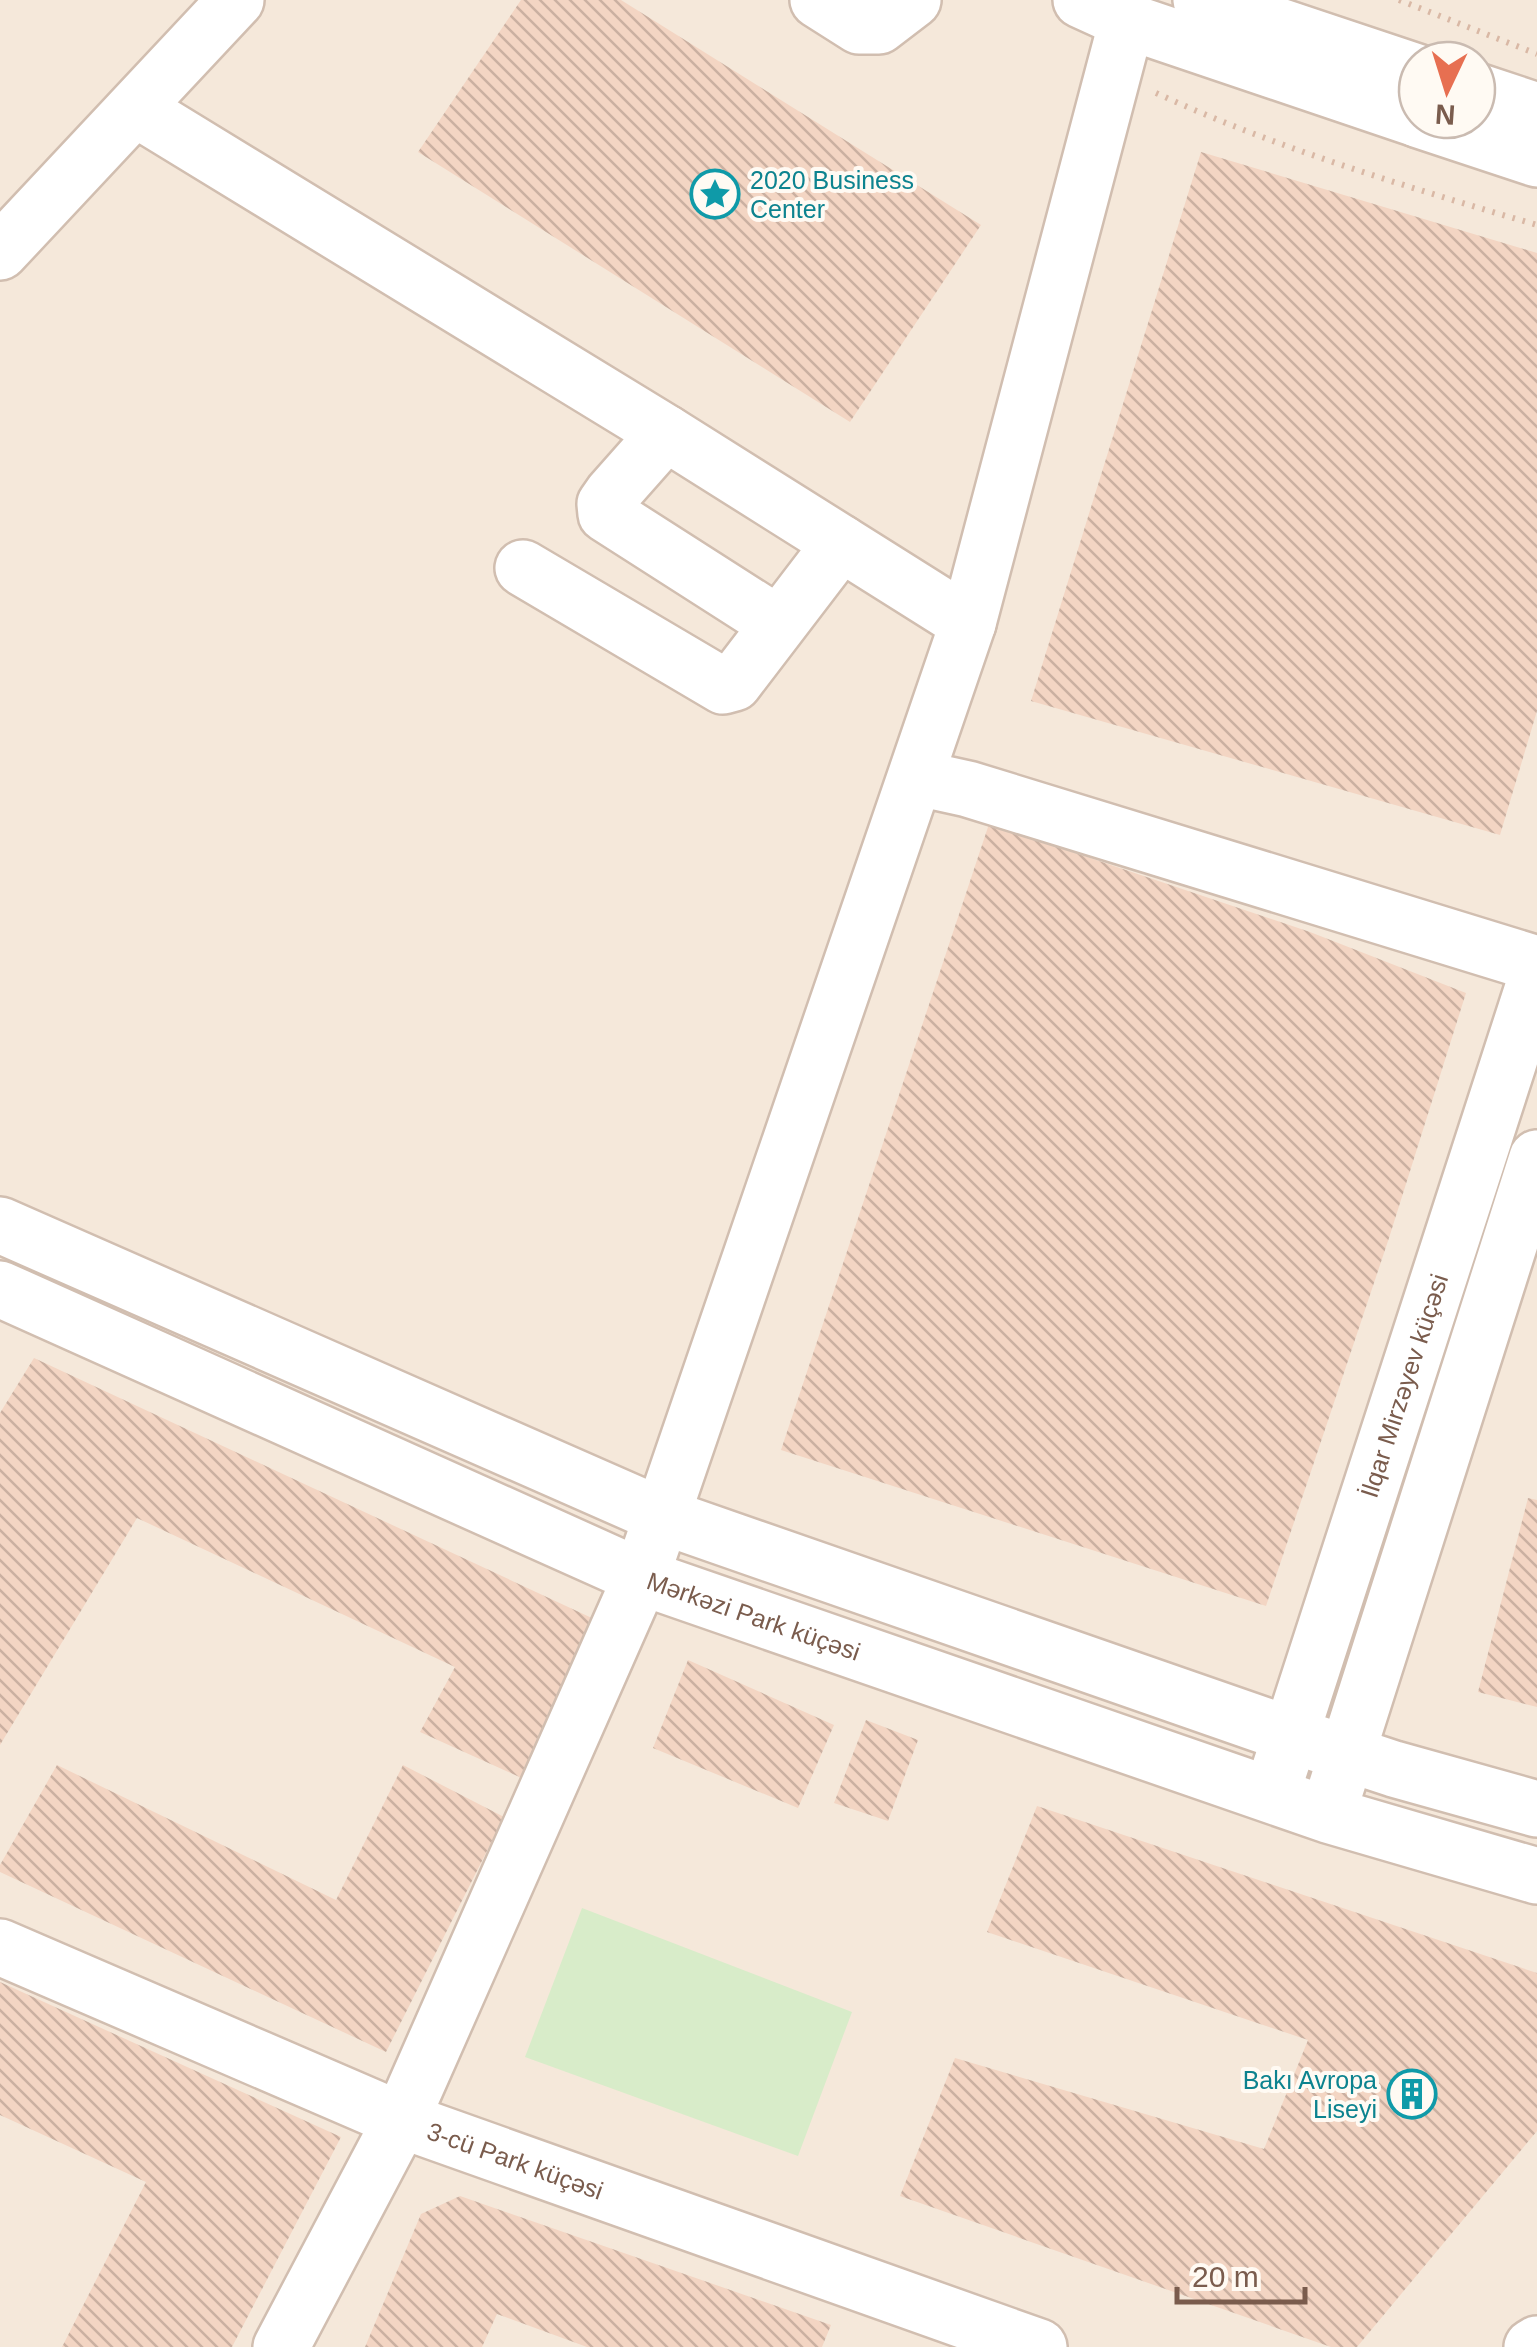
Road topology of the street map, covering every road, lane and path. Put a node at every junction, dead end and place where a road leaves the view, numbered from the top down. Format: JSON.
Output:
{"nodes":[{"id":1,"x":236,"y":0,"type":"edge"},
{"id":2,"x":818,"y":0,"type":"edge"},
{"id":3,"x":913,"y":0,"type":"edge"},
{"id":4,"x":1201,"y":0,"type":"edge"},
{"id":5,"x":1399,"y":0,"type":"edge"},
{"id":6,"x":1104,"y":10,"type":"edge"},
{"id":7,"x":1537,"y":54,"type":"edge"},
{"id":8,"x":1397,"y":65,"type":"edge"},
{"id":9,"x":1113,"y":73,"type":"junction"},
{"id":10,"x":1497,"y":98,"type":"edge"},
{"id":11,"x":136,"y":109,"type":"junction"},
{"id":12,"x":1537,"y":111,"type":"edge"},
{"id":13,"x":1397,"y":113,"type":"edge"},
{"id":14,"x":1478,"y":140,"type":"edge"},
{"id":15,"x":1537,"y":160,"type":"edge"},
{"id":16,"x":1537,"y":225,"type":"edge"},
{"id":17,"x":0,"y":252,"type":"edge"},
{"id":18,"x":666,"y":433,"type":"junction"},
{"id":19,"x":842,"y":543,"type":"junction"},
{"id":20,"x":523,"y":568,"type":"dead end"},
{"id":21,"x":968,"y":623,"type":"junction"},
{"id":22,"x":778,"y":624,"type":"junction"},
{"id":23,"x":918,"y":778,"type":"junction"},
{"id":24,"x":1537,"y":964,"type":"edge"},
{"id":25,"x":1537,"y":975,"type":"edge"},
{"id":26,"x":1537,"y":1158,"type":"edge"},
{"id":27,"x":13,"y":1231,"type":"edge"},
{"id":28,"x":0,"y":1287,"type":"edge"},
{"id":29,"x":662,"y":1516,"type":"junction"},
{"id":30,"x":641,"y":1577,"type":"junction"},
{"id":31,"x":1291,"y":1735,"type":"junction"},
{"id":32,"x":1345,"y":1753,"type":"junction"},
{"id":33,"x":1271,"y":1796,"type":"junction"},
{"id":34,"x":1537,"y":1809,"type":"edge"},
{"id":35,"x":1328,"y":1816,"type":"junction"},
{"id":36,"x":1537,"y":1876,"type":"edge"},
{"id":37,"x":0,"y":1948,"type":"edge"},
{"id":38,"x":401,"y":2120,"type":"junction"},
{"id":39,"x":281,"y":2347,"type":"edge"},
{"id":40,"x":1040,"y":2347,"type":"edge"}],
"edges":[{"from":1,"to":11,"type":"street"},
{"from":2,"to":3,"type":"street"},
{"from":4,"to":8,"type":"street"},
{"from":5,"to":7,"type":"path"},
{"from":6,"to":9,"type":"street"},
{"from":6,"to":13,"type":"street"},
{"from":9,"to":16,"type":"path"},
{"from":9,"to":21,"type":"street"},
{"from":10,"to":12,"type":"street"},
{"from":11,"to":17,"type":"street"},
{"from":11,"to":18,"type":"street"},
{"from":14,"to":15,"type":"street"},
{"from":18,"to":19,"type":"street"},
{"from":18,"to":22,"type":"street"},
{"from":19,"to":21,"type":"street"},
{"from":19,"to":22,"type":"street"},
{"from":20,"to":22,"type":"street"},
{"from":21,"to":23,"type":"street"},
{"from":23,"to":24,"type":"street"},
{"from":23,"to":29,"type":"street"},
{"from":25,"to":31,"type":"street","name":"İlqar Mirzəyev küçəsi"},
{"from":26,"to":32,"type":"street"},
{"from":27,"to":28,"type":"street"},
{"from":27,"to":29,"type":"street"},
{"from":28,"to":30,"type":"street","name":"Mərkəzi Park küçəsi"},
{"from":29,"to":30,"type":"street"},
{"from":29,"to":31,"type":"street"},
{"from":30,"to":33,"type":"street","name":"Mərkəzi Park küçəsi"},
{"from":30,"to":38,"type":"street"},
{"from":31,"to":32,"type":"street"},
{"from":31,"to":33,"type":"street","name":"İlqar Mirzəyev küçəsi"},
{"from":32,"to":34,"type":"street"},
{"from":32,"to":35,"type":"street"},
{"from":33,"to":35,"type":"street","name":"Mərkəzi Park küçəsi"},
{"from":35,"to":36,"type":"street","name":"Mərkəzi Park küçəsi"},
{"from":37,"to":38,"type":"street","name":"3-cü Park küçəsi"},
{"from":38,"to":39,"type":"street"},
{"from":38,"to":40,"type":"street","name":"3-cü Park küçəsi"}]}
